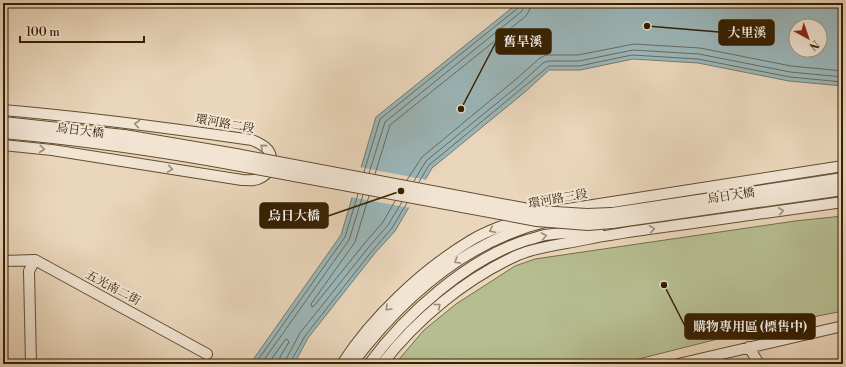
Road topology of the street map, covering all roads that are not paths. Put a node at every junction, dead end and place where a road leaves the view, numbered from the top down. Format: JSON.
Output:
{"nodes":[{"id":1,"x":3,"y":110,"type":"edge"},
{"id":2,"x":3,"y":123,"type":"edge"},
{"id":3,"x":3,"y":132,"type":"edge"},
{"id":4,"x":3,"y":145,"type":"edge"},
{"id":5,"x":172,"y":148,"type":"junction"},
{"id":6,"x":843,"y":166,"type":"edge"},
{"id":7,"x":832,"y":168,"type":"junction"},
{"id":8,"x":843,"y":180,"type":"edge"},
{"id":9,"x":843,"y":188,"type":"edge"},
{"id":10,"x":843,"y":202,"type":"edge"},
{"id":11,"x":613,"y":234,"type":"junction"},
{"id":12,"x":35,"y":260,"type":"junction"},
{"id":13,"x":3,"y":261,"type":"edge"},
{"id":14,"x":843,"y":326,"type":"edge"},
{"id":15,"x":749,"y":347,"type":"junction"},
{"id":16,"x":207,"y":354,"type":"dead end"},
{"id":17,"x":31,"y":364,"type":"edge"},
{"id":18,"x":342,"y":364,"type":"edge"},
{"id":19,"x":352,"y":364,"type":"edge"},
{"id":20,"x":369,"y":364,"type":"edge"},
{"id":21,"x":382,"y":364,"type":"edge"},
{"id":22,"x":678,"y":364,"type":"edge"},
{"id":23,"x":759,"y":364,"type":"edge"}],
"edges":[{"from":4,"to":1,"type":"street","name":"環河路二段","one_way":true},
{"from":2,"to":5,"type":"street","name":"烏日大橋"},
{"from":3,"to":5,"type":"street","name":"烏日大橋"},
{"from":5,"to":8,"type":"street","name":"烏日大橋","bridge":true},
{"from":5,"to":9,"type":"street","name":"烏日大橋","bridge":true},
{"from":6,"to":7,"type":"street","name":"環河路三段"},
{"from":7,"to":18,"type":"street","name":"環河路三段","one_way":true},
{"from":7,"to":19,"type":"street","name":"環河路三段","one_way":true},
{"from":11,"to":10,"type":"street","one_way":true},
{"from":20,"to":11,"type":"street","one_way":true},
{"from":21,"to":11,"type":"street","one_way":true},
{"from":12,"to":13,"type":"street"},
{"from":12,"to":16,"type":"street","name":"五光南二街"},
{"from":12,"to":17,"type":"street"},
{"from":14,"to":15,"type":"street"},
{"from":15,"to":22,"type":"street"},
{"from":15,"to":23,"type":"street"}]}
